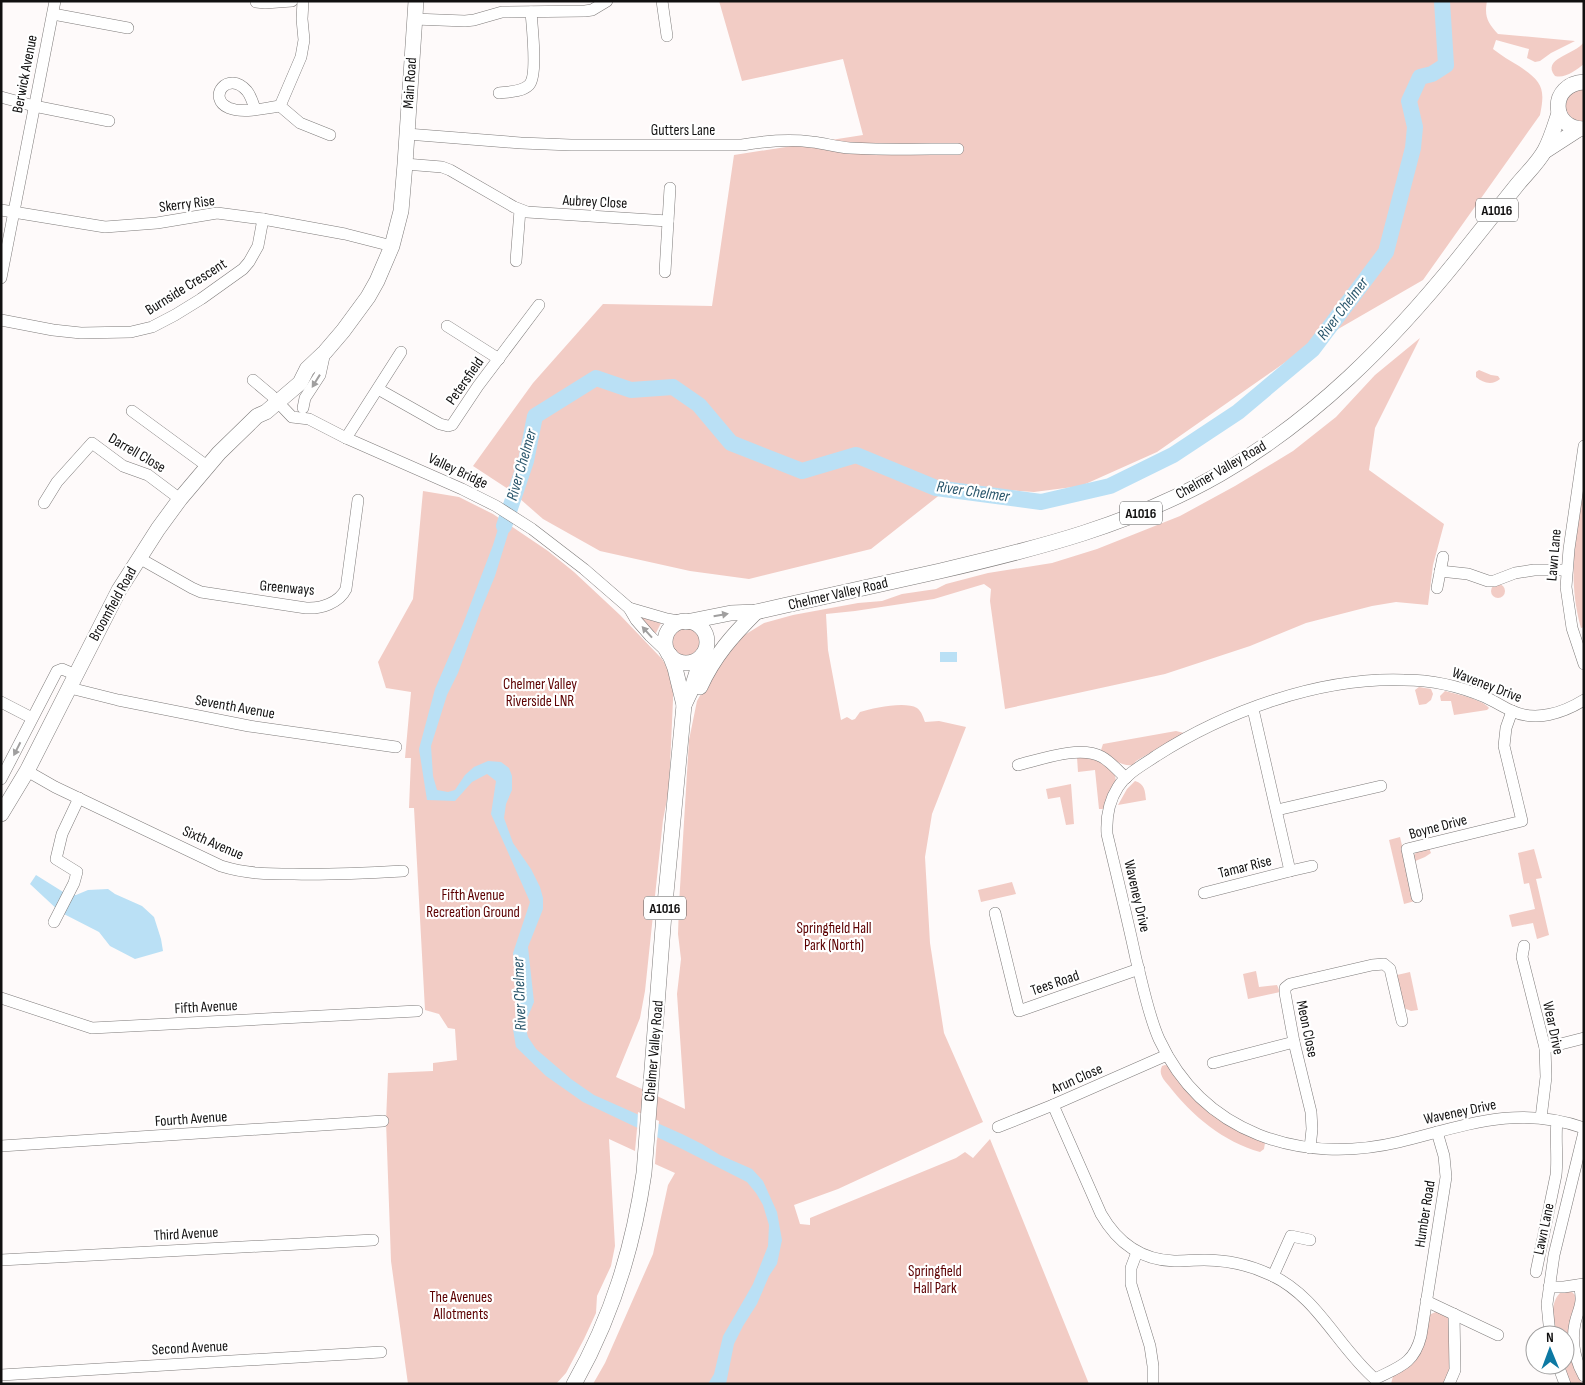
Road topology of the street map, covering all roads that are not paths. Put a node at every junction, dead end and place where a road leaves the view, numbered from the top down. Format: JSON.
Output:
{"nodes":[{"id":1,"x":56,"y":1,"type":"edge"},
{"id":2,"x":292,"y":1,"type":"edge"},
{"id":3,"x":303,"y":1,"type":"edge"},
{"id":4,"x":416,"y":1,"type":"edge"},
{"id":5,"x":607,"y":1,"type":"edge"},
{"id":6,"x":662,"y":1,"type":"edge"},
{"id":7,"x":256,"y":2,"type":"edge"},
{"id":8,"x":531,"y":12,"type":"junction"},
{"id":9,"x":53,"y":14,"type":"junction"},
{"id":10,"x":414,"y":19,"type":"junction"},
{"id":11,"x":128,"y":28,"type":"dead end"},
{"id":12,"x":667,"y":36,"type":"dead end"},
{"id":13,"x":1581,"y":80,"type":"edge"},
{"id":14,"x":499,"y":93,"type":"dead end"},
{"id":15,"x":1,"y":97,"type":"edge"},
{"id":16,"x":34,"y":106,"type":"junction"},
{"id":17,"x":280,"y":106,"type":"junction"},
{"id":18,"x":255,"y":109,"type":"dead end"},
{"id":19,"x":1559,"y":113,"type":"junction"},
{"id":20,"x":109,"y":121,"type":"dead end"},
{"id":21,"x":1581,"y":129,"type":"edge"},
{"id":22,"x":407,"y":134,"type":"junction"},
{"id":23,"x":330,"y":135,"type":"dead end"},
{"id":24,"x":958,"y":149,"type":"dead end"},
{"id":25,"x":1545,"y":151,"type":"junction"},
{"id":26,"x":405,"y":164,"type":"junction"},
{"id":27,"x":670,"y":188,"type":"dead end"},
{"id":28,"x":1,"y":210,"type":"edge"},
{"id":29,"x":520,"y":210,"type":"junction"},
{"id":30,"x":14,"y":212,"type":"junction"},
{"id":31,"x":263,"y":219,"type":"junction"},
{"id":32,"x":668,"y":221,"type":"junction"},
{"id":33,"x":392,"y":246,"type":"junction"},
{"id":34,"x":516,"y":261,"type":"dead end"},
{"id":35,"x":665,"y":272,"type":"dead end"},
{"id":36,"x":1,"y":278,"type":"edge"},
{"id":37,"x":539,"y":305,"type":"dead end"},
{"id":38,"x":1,"y":320,"type":"edge"},
{"id":39,"x":447,"y":326,"type":"dead end"},
{"id":40,"x":325,"y":352,"type":"junction"},
{"id":41,"x":401,"y":352,"type":"dead end"},
{"id":42,"x":499,"y":359,"type":"junction"},
{"id":43,"x":252,"y":380,"type":"dead end"},
{"id":44,"x":378,"y":389,"type":"junction"},
{"id":45,"x":278,"y":398,"type":"junction"},
{"id":46,"x":303,"y":408,"type":"junction"},
{"id":47,"x":132,"y":411,"type":"dead end"},
{"id":48,"x":309,"y":419,"type":"junction"},
{"id":49,"x":346,"y":438,"type":"junction"},
{"id":50,"x":1584,"y":446,"type":"edge"},
{"id":51,"x":207,"y":466,"type":"junction"},
{"id":52,"x":180,"y":499,"type":"junction"},
{"id":53,"x":358,"y":500,"type":"dead end"},
{"id":54,"x":44,"y":503,"type":"dead end"},
{"id":55,"x":1443,"y":557,"type":"dead end"},
{"id":56,"x":139,"y":558,"type":"junction"},
{"id":57,"x":1567,"y":570,"type":"junction"},
{"id":58,"x":1440,"y":572,"type":"junction"},
{"id":59,"x":1437,"y":588,"type":"dead end"},
{"id":60,"x":629,"y":608,"type":"junction"},
{"id":61,"x":756,"y":612,"type":"junction"},
{"id":62,"x":685,"y":622,"type":"junction"},
{"id":63,"x":704,"y":652,"type":"junction"},
{"id":64,"x":669,"y":654,"type":"junction"},
{"id":65,"x":1584,"y":664,"type":"edge"},
{"id":66,"x":73,"y":681,"type":"junction"},
{"id":67,"x":1,"y":702,"type":"edge"},
{"id":68,"x":1582,"y":705,"type":"edge"},
{"id":69,"x":684,"y":706,"type":"junction"},
{"id":70,"x":1253,"y":709,"type":"junction"},
{"id":71,"x":1512,"y":711,"type":"junction"},
{"id":72,"x":32,"y":718,"type":"junction"},
{"id":73,"x":680,"y":741,"type":"junction"},
{"id":74,"x":396,"y":747,"type":"dead end"},
{"id":75,"x":1018,"y":765,"type":"dead end"},
{"id":76,"x":27,"y":771,"type":"junction"},
{"id":77,"x":1126,"y":778,"type":"junction"},
{"id":78,"x":1,"y":780,"type":"edge"},
{"id":79,"x":1381,"y":786,"type":"dead end"},
{"id":80,"x":79,"y":798,"type":"junction"},
{"id":81,"x":1276,"y":810,"type":"junction"},
{"id":82,"x":1,"y":814,"type":"edge"},
{"id":83,"x":1312,"y":866,"type":"dead end"},
{"id":84,"x":403,"y":871,"type":"dead end"},
{"id":85,"x":1290,"y":872,"type":"junction"},
{"id":86,"x":1204,"y":893,"type":"dead end"},
{"id":87,"x":1417,"y":896,"type":"dead end"},
{"id":88,"x":995,"y":914,"type":"dead end"},
{"id":89,"x":57,"y":917,"type":"dead end"},
{"id":90,"x":1524,"y":946,"type":"dead end"},
{"id":91,"x":1139,"y":969,"type":"junction"},
{"id":92,"x":1,"y":998,"type":"edge"},
{"id":93,"x":417,"y":1011,"type":"dead end"},
{"id":94,"x":1402,"y":1021,"type":"dead end"},
{"id":95,"x":1584,"y":1038,"type":"edge"},
{"id":96,"x":1294,"y":1042,"type":"junction"},
{"id":97,"x":1545,"y":1048,"type":"junction"},
{"id":98,"x":1167,"y":1055,"type":"junction"},
{"id":99,"x":1213,"y":1063,"type":"dead end"},
{"id":100,"x":1053,"y":1106,"type":"junction"},
{"id":101,"x":1542,"y":1118,"type":"junction"},
{"id":102,"x":383,"y":1121,"type":"dead end"},
{"id":103,"x":1557,"y":1121,"type":"junction"},
{"id":104,"x":998,"y":1127,"type":"dead end"},
{"id":105,"x":1584,"y":1130,"type":"edge"},
{"id":106,"x":1437,"y":1132,"type":"junction"},
{"id":107,"x":1,"y":1146,"type":"edge"},
{"id":108,"x":1310,"y":1148,"type":"junction"},
{"id":109,"x":373,"y":1240,"type":"dead end"},
{"id":110,"x":1310,"y":1240,"type":"dead end"},
{"id":111,"x":1137,"y":1252,"type":"junction"},
{"id":112,"x":1,"y":1260,"type":"edge"},
{"id":113,"x":1536,"y":1272,"type":"dead end"},
{"id":114,"x":1273,"y":1276,"type":"junction"},
{"id":115,"x":1581,"y":1285,"type":"edge"},
{"id":116,"x":1549,"y":1287,"type":"junction"},
{"id":117,"x":1426,"y":1301,"type":"junction"},
{"id":118,"x":1454,"y":1314,"type":"junction"},
{"id":119,"x":1549,"y":1325,"type":"edge"},
{"id":120,"x":1498,"y":1335,"type":"dead end"},
{"id":121,"x":381,"y":1352,"type":"dead end"},
{"id":122,"x":1,"y":1375,"type":"edge"},
{"id":123,"x":1584,"y":1376,"type":"edge"},
{"id":124,"x":1378,"y":1381,"type":"edge"},
{"id":125,"x":574,"y":1384,"type":"edge"},
{"id":126,"x":1153,"y":1384,"type":"edge"},
{"id":127,"x":1449,"y":1384,"type":"edge"}],
"edges":[{"from":1,"to":9,"type":"street","name":"Berwick Avenue"},
{"from":2,"to":7,"type":"street"},
{"from":3,"to":17,"type":"street"},
{"from":4,"to":10,"type":"main road","name":"Main Road"},
{"from":5,"to":8,"type":"street"},
{"from":6,"to":12,"type":"street"},
{"from":8,"to":10,"type":"street"},
{"from":8,"to":14,"type":"street"},
{"from":9,"to":11,"type":"street"},
{"from":9,"to":16,"type":"street","name":"Berwick Avenue"},
{"from":10,"to":22,"type":"main road","name":"Main Road"},
{"from":13,"to":19,"type":"main road","number":"A1016"},
{"from":15,"to":16,"type":"street"},
{"from":16,"to":20,"type":"street"},
{"from":16,"to":30,"type":"street","name":"Berwick Avenue"},
{"from":17,"to":18,"type":"street"},
{"from":17,"to":23,"type":"street"},
{"from":19,"to":21,"type":"main road","number":"A1016"},
{"from":19,"to":25,"type":"main road","name":"Chelmer Valley Road","number":"A1016"},
{"from":21,"to":25,"type":"main road","name":"Chelmer Valley Road","number":"A1016"},
{"from":22,"to":24,"type":"street","name":"Gutters Lane"},
{"from":22,"to":26,"type":"main road","name":"Main Road"},
{"from":25,"to":61,"type":"main road","name":"Chelmer Valley Road","number":"A1016"},
{"from":26,"to":29,"type":"street","name":"Aubrey Close"},
{"from":26,"to":33,"type":"main road","name":"Broomfield Road"},
{"from":27,"to":32,"type":"street"},
{"from":28,"to":30,"type":"street","name":"Skerry Rise"},
{"from":29,"to":32,"type":"street","name":"Aubrey Close"},
{"from":29,"to":34,"type":"street"},
{"from":30,"to":31,"type":"street","name":"Skerry Rise"},
{"from":30,"to":36,"type":"street","name":"Berwick Avenue"},
{"from":31,"to":33,"type":"street","name":"Skerry Rise"},
{"from":31,"to":38,"type":"street","name":"Burnside Crescent"},
{"from":32,"to":35,"type":"street"},
{"from":33,"to":40,"type":"main road","name":"Broomfield Road"},
{"from":37,"to":42,"type":"street","name":"Petersfield"},
{"from":39,"to":42,"type":"street","name":"Petersfield"},
{"from":40,"to":45,"type":"main road","name":"Broomfield Road"},
{"from":40,"to":46,"type":"street","one_way":true},
{"from":41,"to":44,"type":"street"},
{"from":42,"to":44,"type":"street","name":"Petersfield"},
{"from":43,"to":45,"type":"street"},
{"from":44,"to":49,"type":"street"},
{"from":45,"to":46,"type":"street"},
{"from":45,"to":48,"type":"street","name":"Valley Bridge"},
{"from":45,"to":51,"type":"main road","name":"Broomfield Road"},
{"from":46,"to":48,"type":"street"},
{"from":47,"to":51,"type":"street"},
{"from":48,"to":49,"type":"street","name":"Valley Bridge"},
{"from":49,"to":60,"type":"street","name":"Valley Bridge"},
{"from":50,"to":57,"type":"street","name":"Lawn Lane"},
{"from":51,"to":52,"type":"main road","name":"Broomfield Road"},
{"from":52,"to":54,"type":"street","name":"Darrell Close"},
{"from":52,"to":56,"type":"main road","name":"Broomfield Road"},
{"from":53,"to":56,"type":"street","name":"Greenways"},
{"from":55,"to":58,"type":"street"},
{"from":56,"to":66,"type":"main road","name":"Broomfield Road"},
{"from":57,"to":58,"type":"street"},
{"from":57,"to":65,"type":"street","name":"Lawn Lane"},
{"from":58,"to":59,"type":"street"},
{"from":60,"to":62,"type":"street","name":"Valley Bridge"},
{"from":64,"to":60,"type":"street","name":"Valley Bridge","one_way":true},
{"from":62,"to":61,"type":"main road","name":"Chelmer Valley Road","number":"A1016","one_way":true},
{"from":61,"to":63,"type":"main road","name":"Chelmer Valley Road","number":"A1016"},
{"from":61,"to":73,"type":"main road","number":"A1016"},
{"from":62,"to":63,"type":"main road"},
{"from":62,"to":64,"type":"main road"},
{"from":63,"to":64,"type":"main road"},
{"from":63,"to":69,"type":"main road","name":"Chelmer Valley Road","number":"A1016"},
{"from":64,"to":69,"type":"main road","name":"Chelmer Valley Road","number":"A1016"},
{"from":66,"to":72,"type":"street","name":"Seventh Avenue"},
{"from":66,"to":74,"type":"street","name":"Seventh Avenue"},
{"from":66,"to":76,"type":"main road","name":"Broomfield Road"},
{"from":67,"to":72,"type":"street"},
{"from":68,"to":71,"type":"street","name":"Waveney Drive"},
{"from":69,"to":73,"type":"main road","name":"Chelmer Valley Road","number":"A1016"},
{"from":70,"to":71,"type":"street","name":"Waveney Drive"},
{"from":70,"to":77,"type":"street","name":"Waveney Drive"},
{"from":70,"to":81,"type":"street","name":"Tamar Rise"},
{"from":71,"to":87,"type":"street","name":"Boyne Drive"},
{"from":72,"to":78,"type":"street","one_way":true},
{"from":73,"to":125,"type":"main road","name":"Chelmer Valley Road","number":"A1016"},
{"from":75,"to":77,"type":"street"},
{"from":76,"to":80,"type":"street","name":"Sixth Avenue"},
{"from":76,"to":82,"type":"main road","name":"Broomfield Road"},
{"from":77,"to":91,"type":"street","name":"Waveney Drive"},
{"from":79,"to":81,"type":"street"},
{"from":80,"to":84,"type":"street","name":"Sixth Avenue"},
{"from":80,"to":89,"type":"street"},
{"from":81,"to":85,"type":"street","name":"Tamar Rise"},
{"from":83,"to":85,"type":"street"},
{"from":85,"to":86,"type":"street","name":"Tamar Rise"},
{"from":88,"to":91,"type":"street","name":"Tees Road"},
{"from":90,"to":97,"type":"street","name":"Wear Drive"},
{"from":91,"to":98,"type":"street","name":"Waveney Drive"},
{"from":92,"to":93,"type":"street","name":"Fifth Avenue"},
{"from":94,"to":96,"type":"street","name":"Meon Close"},
{"from":95,"to":97,"type":"street"},
{"from":96,"to":99,"type":"street"},
{"from":96,"to":108,"type":"street","name":"Meon Close"},
{"from":97,"to":101,"type":"street","name":"Wear Drive"},
{"from":98,"to":100,"type":"street","name":"Arun Close"},
{"from":98,"to":108,"type":"street","name":"Waveney Drive"},
{"from":100,"to":104,"type":"street","name":"Arun Close"},
{"from":100,"to":111,"type":"street","name":"Humber Road"},
{"from":101,"to":103,"type":"street","name":"Waveney Drive"},
{"from":101,"to":106,"type":"street","name":"Waveney Drive"},
{"from":102,"to":107,"type":"street","name":"Fourth Avenue"},
{"from":103,"to":105,"type":"street","name":"Waveney Drive"},
{"from":103,"to":113,"type":"street","name":"Lawn Lane"},
{"from":105,"to":116,"type":"street","name":"Lawn Lane"},
{"from":106,"to":108,"type":"street","name":"Waveney Drive"},
{"from":106,"to":117,"type":"street","name":"Humber Road"},
{"from":109,"to":112,"type":"street","name":"Third Avenue"},
{"from":110,"to":114,"type":"street"},
{"from":111,"to":114,"type":"street","name":"Humber Road"},
{"from":111,"to":126,"type":"street"},
{"from":114,"to":124,"type":"street","name":"Humber Road"},
{"from":115,"to":116,"type":"street"},
{"from":115,"to":123,"type":"street"},
{"from":116,"to":119,"type":"street","name":"Lawn Lane"},
{"from":117,"to":118,"type":"street"},
{"from":117,"to":124,"type":"street","name":"Humber Road"},
{"from":118,"to":120,"type":"street"},
{"from":118,"to":127,"type":"street"},
{"from":121,"to":122,"type":"street","name":"Second Avenue"}]}
